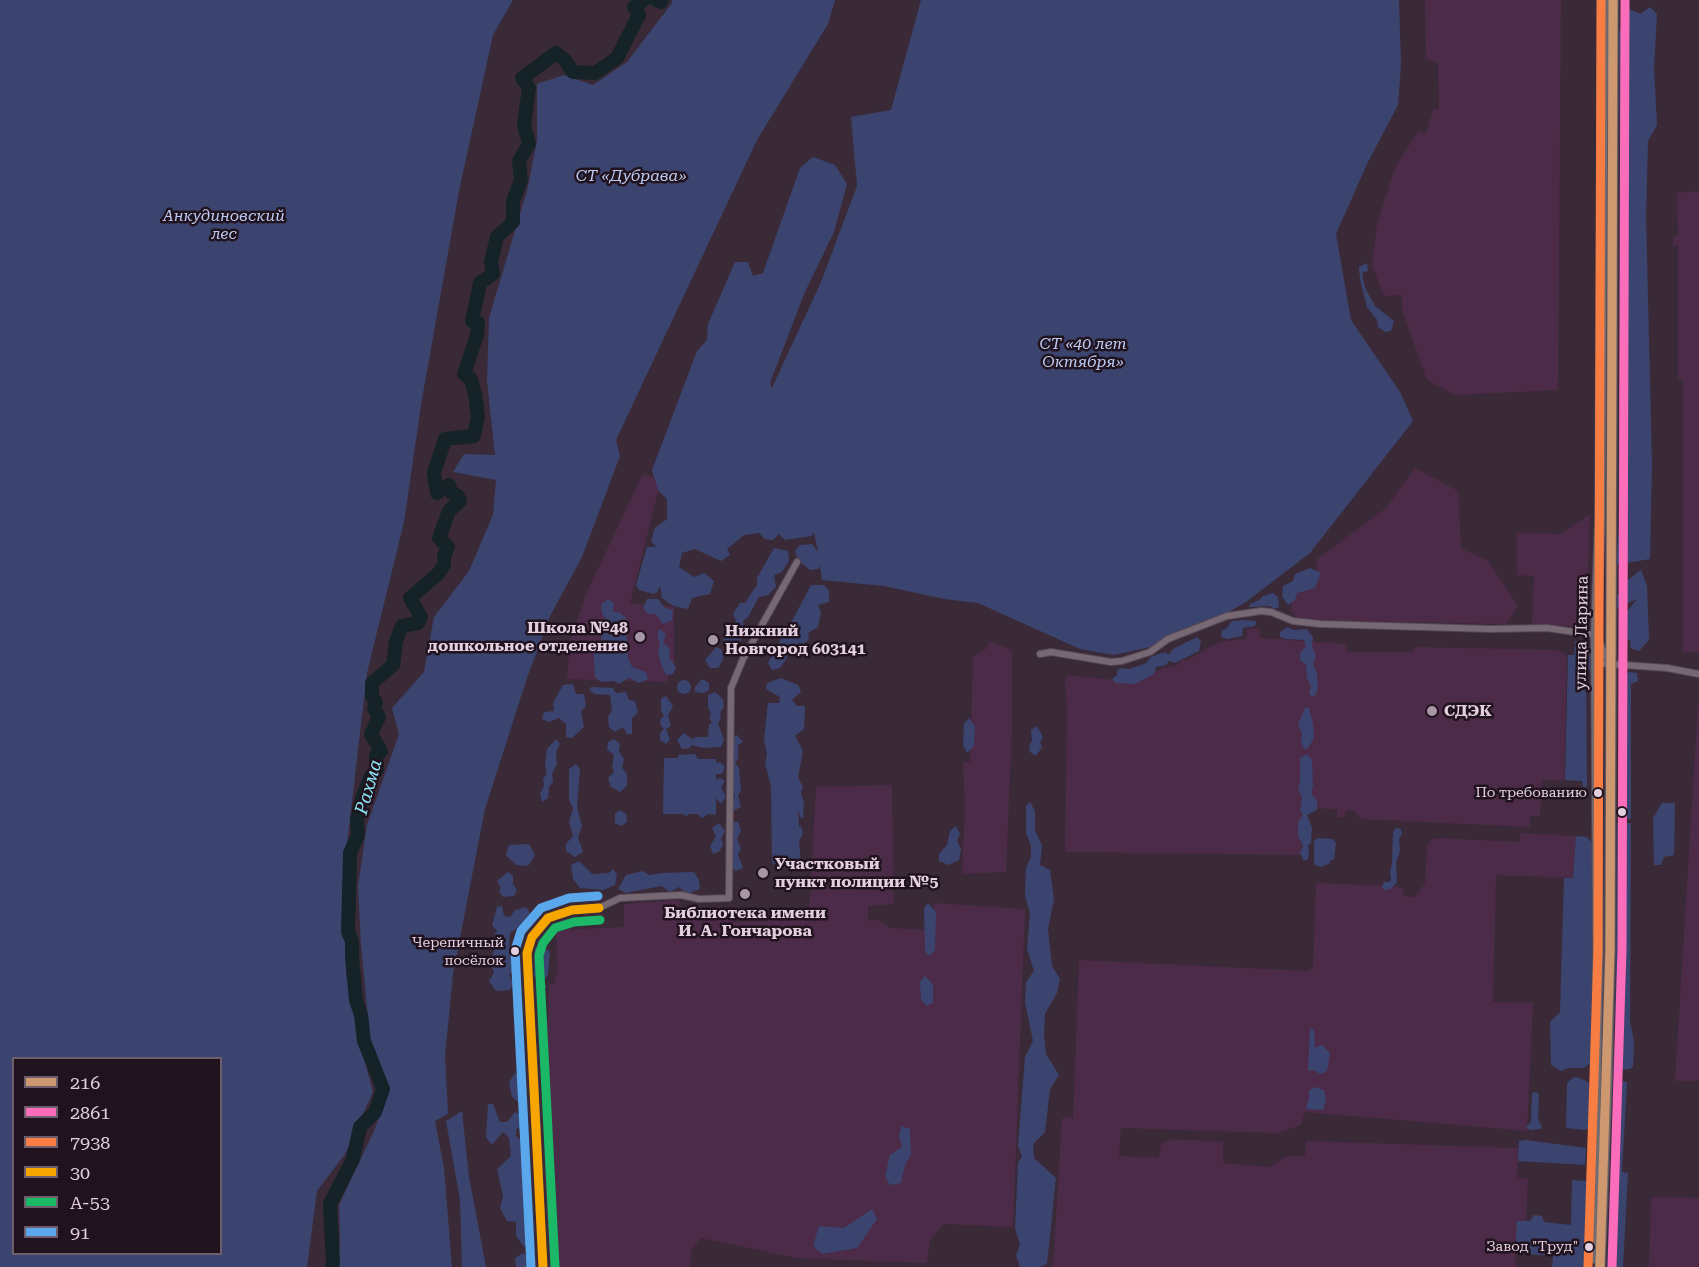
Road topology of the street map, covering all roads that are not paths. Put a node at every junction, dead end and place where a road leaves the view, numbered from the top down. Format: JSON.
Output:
{"nodes":[{"id":1,"x":1603,"y":0,"type":"edge"},
{"id":2,"x":1613,"y":0,"type":"edge"},
{"id":3,"x":797,"y":562,"type":"dead end"},
{"id":4,"x":1596,"y":635,"type":"junction"},
{"id":5,"x":1040,"y":654,"type":"dead end"},
{"id":6,"x":1596,"y":663,"type":"junction"},
{"id":7,"x":1609,"y":664,"type":"junction"},
{"id":8,"x":1699,"y":674,"type":"edge"},
{"id":9,"x":543,"y":1267,"type":"edge"},
{"id":10,"x":1593,"y":1267,"type":"edge"},
{"id":11,"x":1600,"y":1267,"type":"edge"}],
"edges":[{"from":1,"to":4,"type":"main road","name":"улица Ларина"},
{"from":2,"to":7,"type":"main road","name":"улица Ларина"},
{"from":3,"to":9,"type":"street"},
{"from":4,"to":5,"type":"street"},
{"from":4,"to":6,"type":"main road","name":"улица Ларина"},
{"from":4,"to":7,"type":"street"},
{"from":6,"to":7,"type":"street"},
{"from":6,"to":10,"type":"main road","name":"улица Ларина"},
{"from":7,"to":8,"type":"street"},
{"from":7,"to":11,"type":"main road","name":"улица Ларина"}]}
